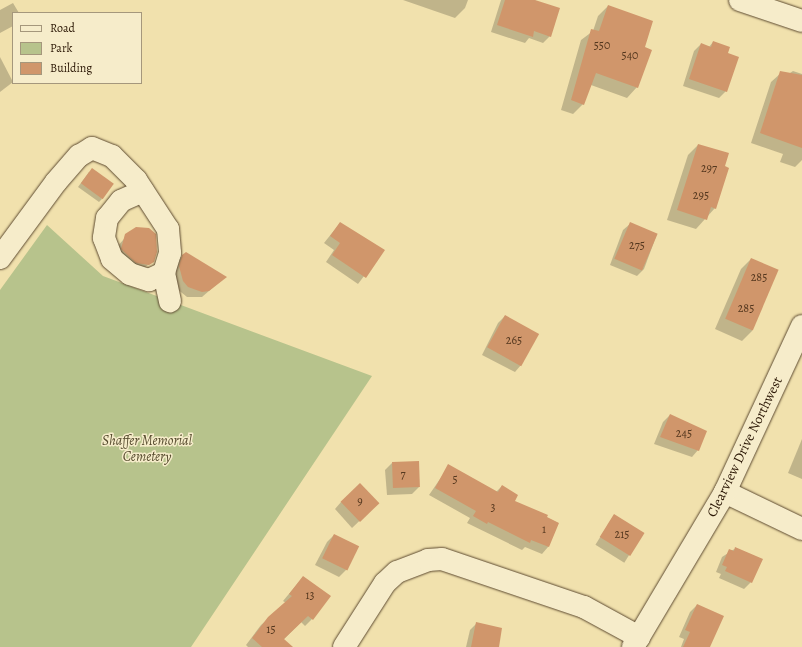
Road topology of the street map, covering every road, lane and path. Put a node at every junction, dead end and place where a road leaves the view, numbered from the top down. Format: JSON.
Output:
{"nodes":[{"id":1,"x":740,"y":0,"type":"edge"},
{"id":2,"x":802,"y":21,"type":"edge"},
{"id":3,"x":143,"y":191,"type":"junction"},
{"id":4,"x":0,"y":258,"type":"edge"},
{"id":5,"x":164,"y":273,"type":"junction"},
{"id":6,"x":170,"y":301,"type":"dead end"},
{"id":7,"x":802,"y":326,"type":"edge"},
{"id":8,"x":726,"y":492,"type":"junction"},
{"id":9,"x":802,"y":529,"type":"edge"},
{"id":10,"x":636,"y":642,"type":"edge"},
{"id":11,"x":344,"y":647,"type":"edge"}],
"edges":[{"from":1,"to":2,"type":"street"},
{"from":3,"to":4,"type":"street"},
{"from":3,"to":5,"type":"street"},
{"from":3,"to":5,"type":"street"},
{"from":5,"to":6,"type":"street"},
{"from":7,"to":8,"type":"street","name":"Clearview Drive Northwest"},
{"from":8,"to":9,"type":"street"},
{"from":8,"to":10,"type":"street","name":"Clearview Drive Northwest"},
{"from":10,"to":11,"type":"street"}]}
